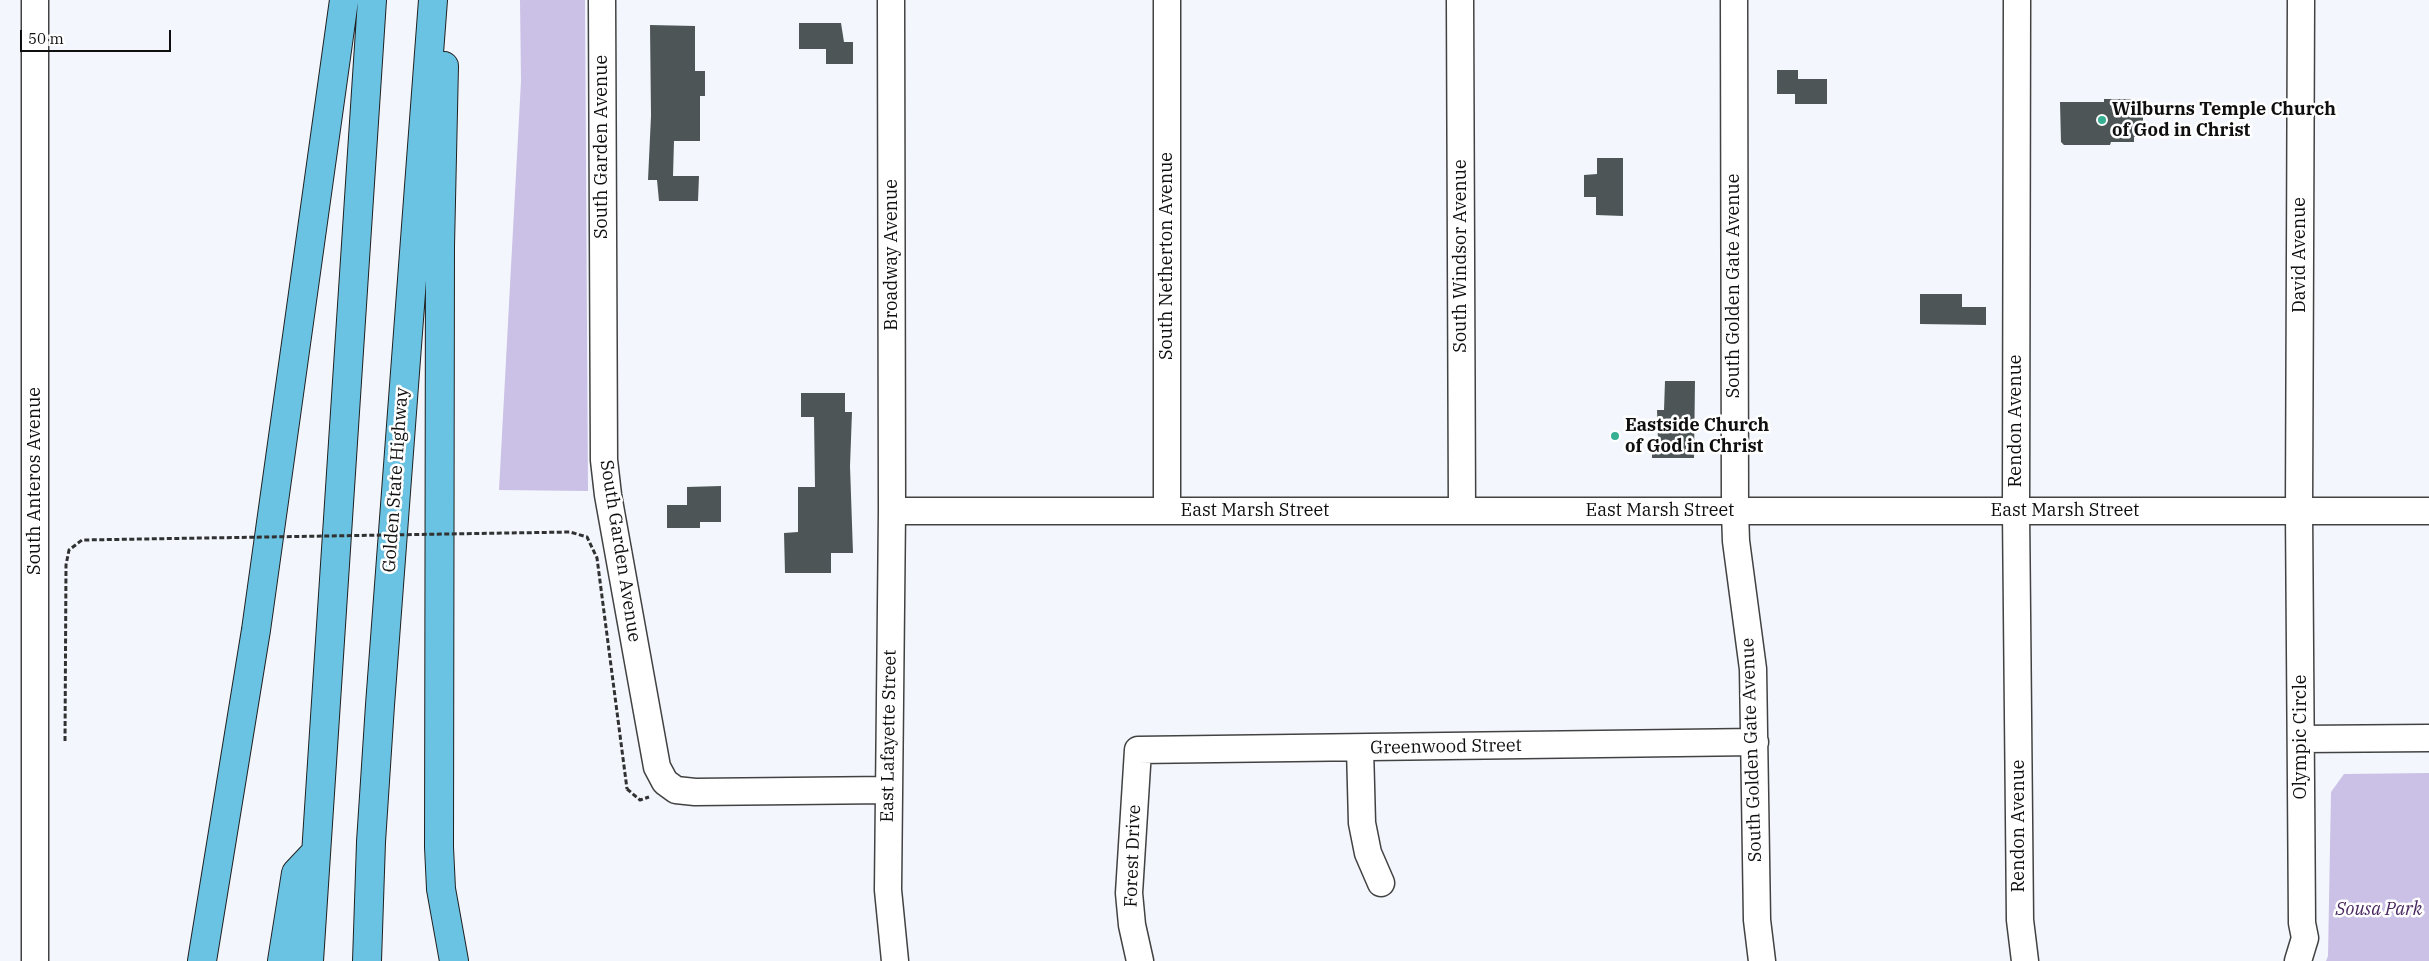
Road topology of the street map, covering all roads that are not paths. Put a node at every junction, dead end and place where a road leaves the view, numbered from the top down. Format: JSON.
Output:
{"nodes":[{"id":1,"x":35,"y":0,"type":"edge"},
{"id":2,"x":344,"y":0,"type":"edge"},
{"id":3,"x":372,"y":0,"type":"edge"},
{"id":4,"x":433,"y":0,"type":"edge"},
{"id":5,"x":441,"y":0,"type":"edge"},
{"id":6,"x":602,"y":0,"type":"edge"},
{"id":7,"x":891,"y":0,"type":"edge"},
{"id":8,"x":1167,"y":0,"type":"edge"},
{"id":9,"x":1460,"y":0,"type":"edge"},
{"id":10,"x":1734,"y":0,"type":"edge"},
{"id":11,"x":2017,"y":0,"type":"edge"},
{"id":12,"x":2301,"y":0,"type":"edge"},
{"id":13,"x":892,"y":510,"type":"junction"},
{"id":14,"x":1167,"y":511,"type":"junction"},
{"id":15,"x":1462,"y":511,"type":"junction"},
{"id":16,"x":1735,"y":511,"type":"junction"},
{"id":17,"x":2016,"y":511,"type":"junction"},
{"id":18,"x":2299,"y":511,"type":"junction"},
{"id":19,"x":2429,"y":511,"type":"edge"},
{"id":20,"x":2301,"y":738,"type":"junction"},
{"id":21,"x":2429,"y":738,"type":"edge"},
{"id":22,"x":1755,"y":742,"type":"junction"},
{"id":23,"x":1360,"y":748,"type":"junction"},
{"id":24,"x":1138,"y":750,"type":"joint"},
{"id":25,"x":889,"y":790,"type":"junction"},
{"id":26,"x":315,"y":853,"type":"junction"},
{"id":27,"x":1381,"y":883,"type":"dead end"},
{"id":28,"x":35,"y":961,"type":"edge"},
{"id":29,"x":202,"y":961,"type":"edge"},
{"id":30,"x":282,"y":961,"type":"edge"},
{"id":31,"x":309,"y":961,"type":"edge"},
{"id":32,"x":368,"y":961,"type":"edge"},
{"id":33,"x":454,"y":961,"type":"edge"},
{"id":34,"x":895,"y":961,"type":"edge"},
{"id":35,"x":1140,"y":961,"type":"edge"},
{"id":36,"x":1762,"y":961,"type":"edge"},
{"id":37,"x":2024,"y":961,"type":"edge"},
{"id":38,"x":2298,"y":961,"type":"edge"}],
"edges":[{"from":1,"to":28,"type":"street","name":"South Anteros Avenue"},
{"from":2,"to":29,"type":"highway"},
{"from":3,"to":26,"type":"highway"},
{"from":4,"to":32,"type":"highway","name":"Golden State Highway"},
{"from":5,"to":33,"type":"highway"},
{"from":6,"to":25,"type":"street","name":"South Garden Avenue"},
{"from":7,"to":13,"type":"street","name":"Broadway Avenue"},
{"from":8,"to":14,"type":"street","name":"South Netherton Avenue"},
{"from":9,"to":15,"type":"street","name":"South Windsor Avenue"},
{"from":10,"to":16,"type":"street","name":"South Golden Gate Avenue"},
{"from":11,"to":17,"type":"street","name":"Rendon Avenue"},
{"from":12,"to":18,"type":"street","name":"David Avenue"},
{"from":13,"to":14,"type":"street","name":"East Marsh Street"},
{"from":13,"to":25,"type":"street","name":"East Lafayette Street"},
{"from":14,"to":15,"type":"street","name":"East Marsh Street"},
{"from":15,"to":16,"type":"street","name":"East Marsh Street"},
{"from":16,"to":17,"type":"street","name":"East Marsh Street"},
{"from":16,"to":22,"type":"street","name":"South Golden Gate Avenue"},
{"from":17,"to":18,"type":"street","name":"East Marsh Street"},
{"from":17,"to":37,"type":"street","name":"Rendon Avenue"},
{"from":18,"to":19,"type":"street","name":"East Marsh Street"},
{"from":18,"to":20,"type":"street","name":"Olympic Circle"},
{"from":20,"to":21,"type":"street"},
{"from":20,"to":38,"type":"street","name":"Olympic Circle"},
{"from":22,"to":23,"type":"street","name":"Greenwood Street"},
{"from":22,"to":36,"type":"street","name":"South Golden Gate Avenue"},
{"from":23,"to":24,"type":"street","name":"Greenwood Street"},
{"from":23,"to":27,"type":"street"},
{"from":24,"to":35,"type":"street","name":"Forest Drive"},
{"from":25,"to":34,"type":"street","name":"East Lafayette Street"},
{"from":26,"to":30,"type":"highway"},
{"from":26,"to":31,"type":"highway"}]}
